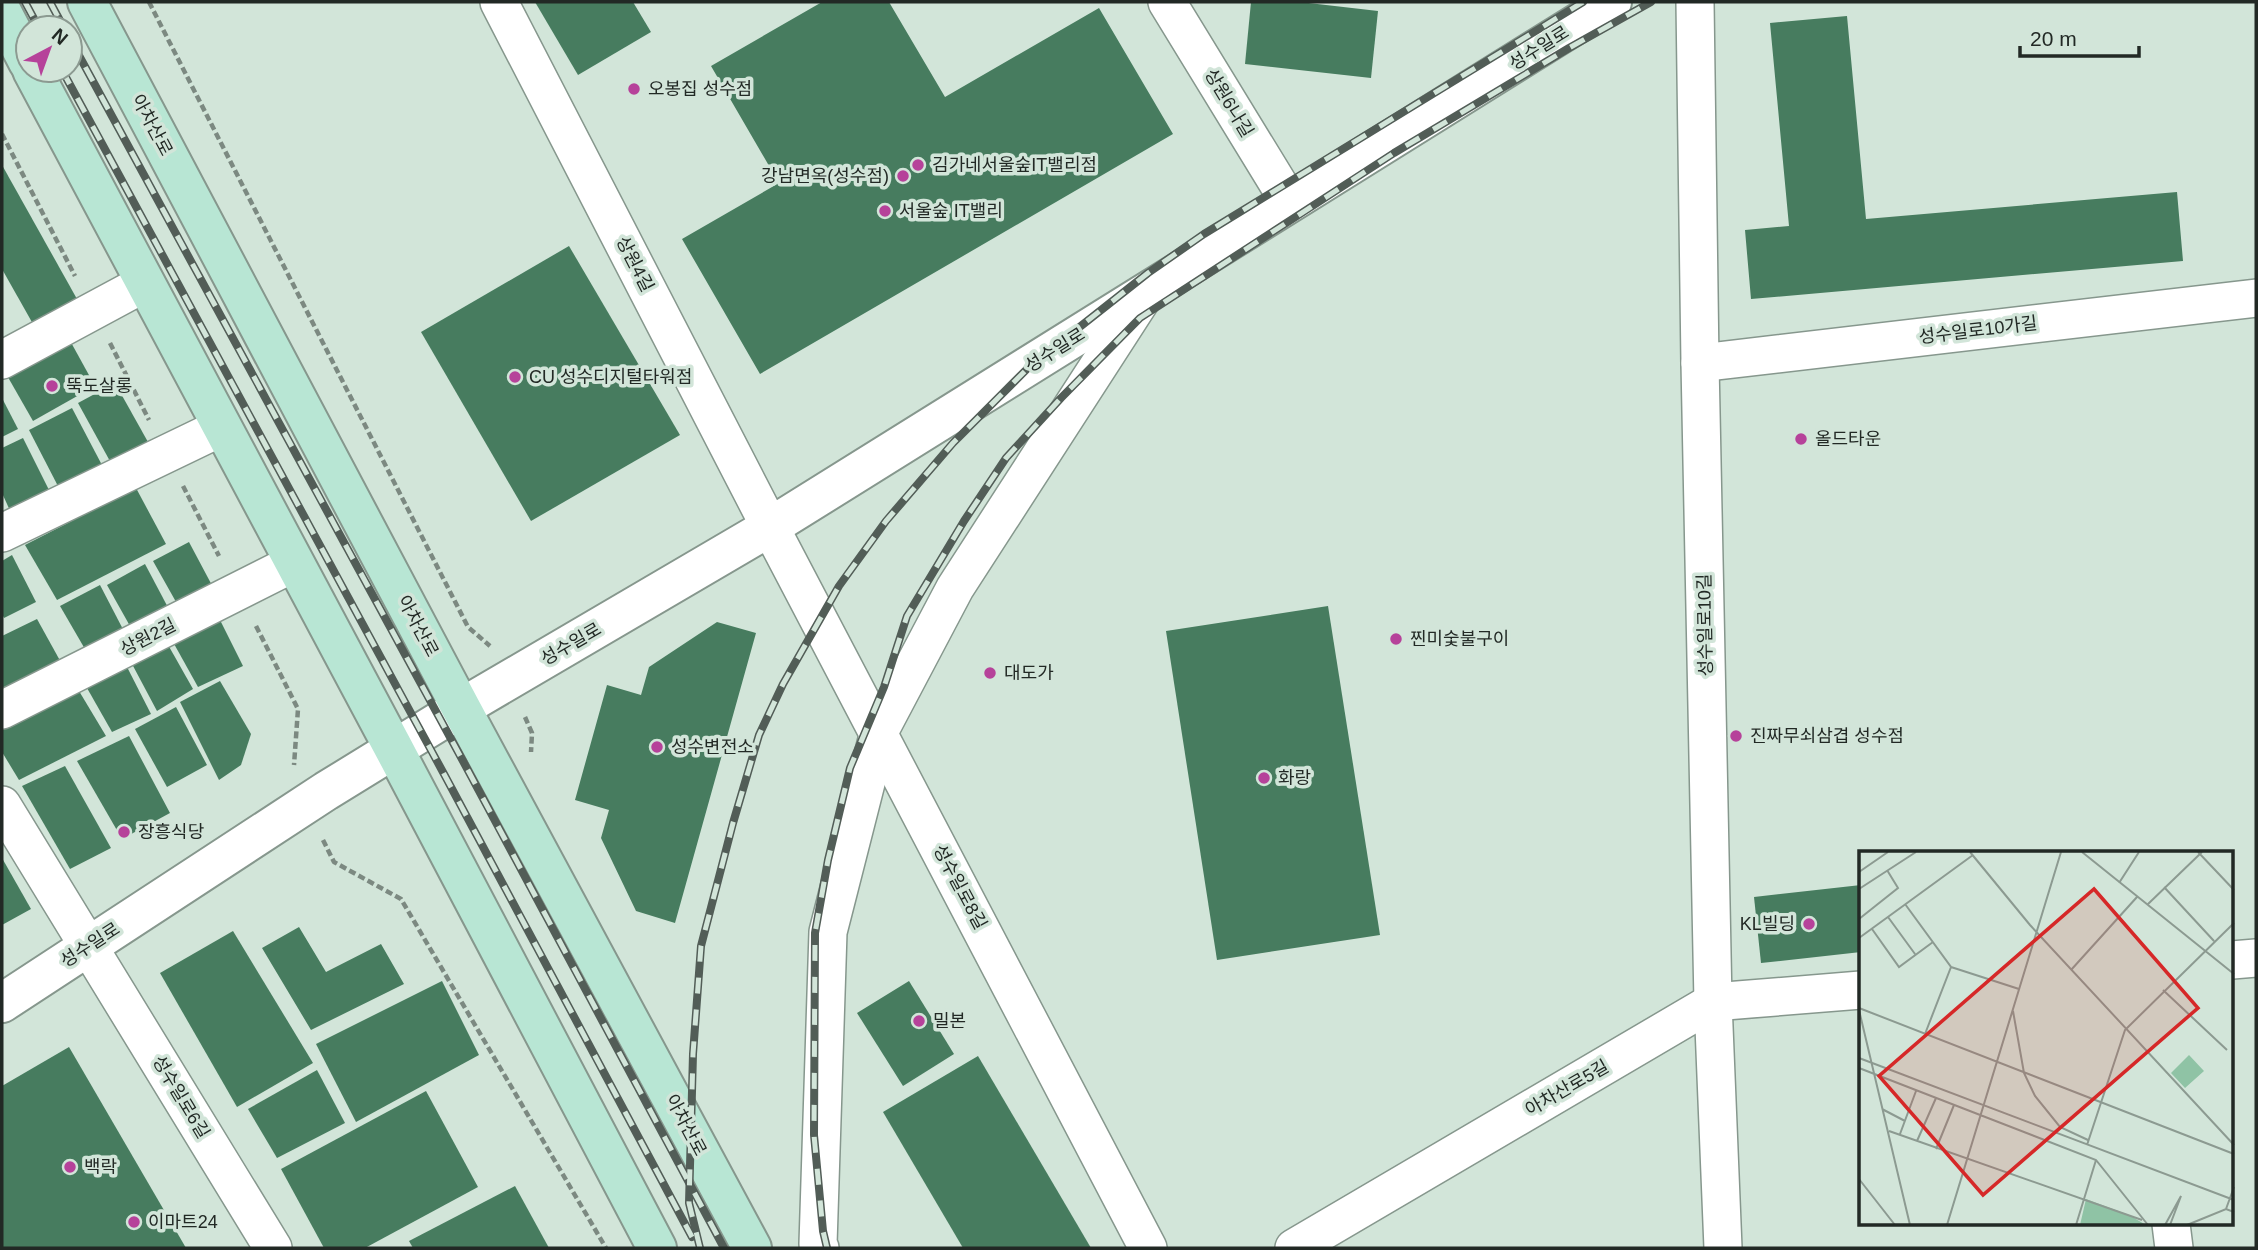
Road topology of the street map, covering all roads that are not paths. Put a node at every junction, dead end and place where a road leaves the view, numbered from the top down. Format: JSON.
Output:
{"nodes":[{"id":1,"x":87,"y":2,"type":"edge"},
{"id":2,"x":499,"y":2,"type":"edge"},
{"id":3,"x":1167,"y":2,"type":"edge"},
{"id":4,"x":1612,"y":2,"type":"edge"},
{"id":5,"x":1695,"y":2,"type":"edge"},
{"id":6,"x":2,"y":12,"type":"edge"},
{"id":7,"x":14,"y":35,"type":"edge"},
{"id":8,"x":39,"y":84,"type":"edge"},
{"id":9,"x":1290,"y":203,"type":"junction"},
{"id":10,"x":145,"y":283,"type":"junction"},
{"id":11,"x":1145,"y":295,"type":"junction"},
{"id":12,"x":2256,"y":298,"type":"edge"},
{"id":13,"x":2,"y":360,"type":"edge"},
{"id":14,"x":1700,"y":362,"type":"junction"},
{"id":15,"x":222,"y":427,"type":"junction"},
{"id":16,"x":770,"y":527,"type":"junction"},
{"id":17,"x":2,"y":533,"type":"edge"},
{"id":18,"x":295,"y":564,"type":"junction"},
{"id":19,"x":461,"y":708,"type":"junction"},
{"id":20,"x":2,"y":710,"type":"edge"},
{"id":21,"x":879,"y":732,"type":"junction"},
{"id":22,"x":394,"y":749,"type":"junction"},
{"id":23,"x":2,"y":805,"type":"edge"},
{"id":24,"x":89,"y":946,"type":"junction"},
{"id":25,"x":2256,"y":958,"type":"edge"},
{"id":26,"x":2234,"y":960,"type":"edge"},
{"id":27,"x":1859,"y":989,"type":"edge"},
{"id":28,"x":1713,"y":1002,"type":"junction"},
{"id":29,"x":2,"y":1003,"type":"edge"},
{"id":30,"x":2171,"y":1226,"type":"edge"},
{"id":31,"x":273,"y":1248,"type":"edge"},
{"id":32,"x":657,"y":1248,"type":"edge"},
{"id":33,"x":752,"y":1248,"type":"edge"},
{"id":34,"x":820,"y":1248,"type":"edge"},
{"id":35,"x":1148,"y":1248,"type":"edge"},
{"id":36,"x":1294,"y":1248,"type":"edge"},
{"id":37,"x":1723,"y":1248,"type":"edge"},
{"id":38,"x":2174,"y":1248,"type":"edge"}],
"edges":[{"from":1,"to":19,"type":"main road","name":"아차산로"},
{"from":2,"to":16,"type":"street","name":"상원4길"},
{"from":3,"to":9,"type":"street","name":"상원6나길"},
{"from":4,"to":9,"type":"street","name":"성수일로"},
{"from":5,"to":14,"type":"street","name":"성수일로10길"},
{"from":6,"to":7,"type":"main road"},
{"from":8,"to":10,"type":"main road"},
{"from":9,"to":11,"type":"street","name":"성수일로"},
{"from":10,"to":13,"type":"street"},
{"from":10,"to":15,"type":"main road"},
{"from":11,"to":16,"type":"street","name":"성수일로"},
{"from":11,"to":21,"type":"street","name":"성수일로"},
{"from":12,"to":14,"type":"street","name":"성수일로10가길"},
{"from":14,"to":28,"type":"street","name":"성수일로10길"},
{"from":15,"to":17,"type":"street"},
{"from":15,"to":18,"type":"main road"},
{"from":16,"to":19,"type":"street","name":"성수일로"},
{"from":16,"to":21,"type":"street","name":"성수일로8길"},
{"from":18,"to":20,"type":"street","name":"상원2길"},
{"from":18,"to":22,"type":"main road"},
{"from":19,"to":22,"type":"street","name":"성수일로"},
{"from":19,"to":33,"type":"main road","name":"아차산로"},
{"from":21,"to":34,"type":"street"},
{"from":21,"to":35,"type":"street","name":"성수일로8길"},
{"from":22,"to":24,"type":"street","name":"성수일로"},
{"from":22,"to":32,"type":"main road"},
{"from":23,"to":24,"type":"street"},
{"from":24,"to":29,"type":"street","name":"성수일로"},
{"from":24,"to":31,"type":"street","name":"성수일로6길"},
{"from":25,"to":26,"type":"street"},
{"from":27,"to":28,"type":"street","name":"아차산로5길"},
{"from":28,"to":36,"type":"street","name":"아차산로5길"},
{"from":28,"to":37,"type":"street","name":"성수일로10길"},
{"from":30,"to":38,"type":"street"}]}
